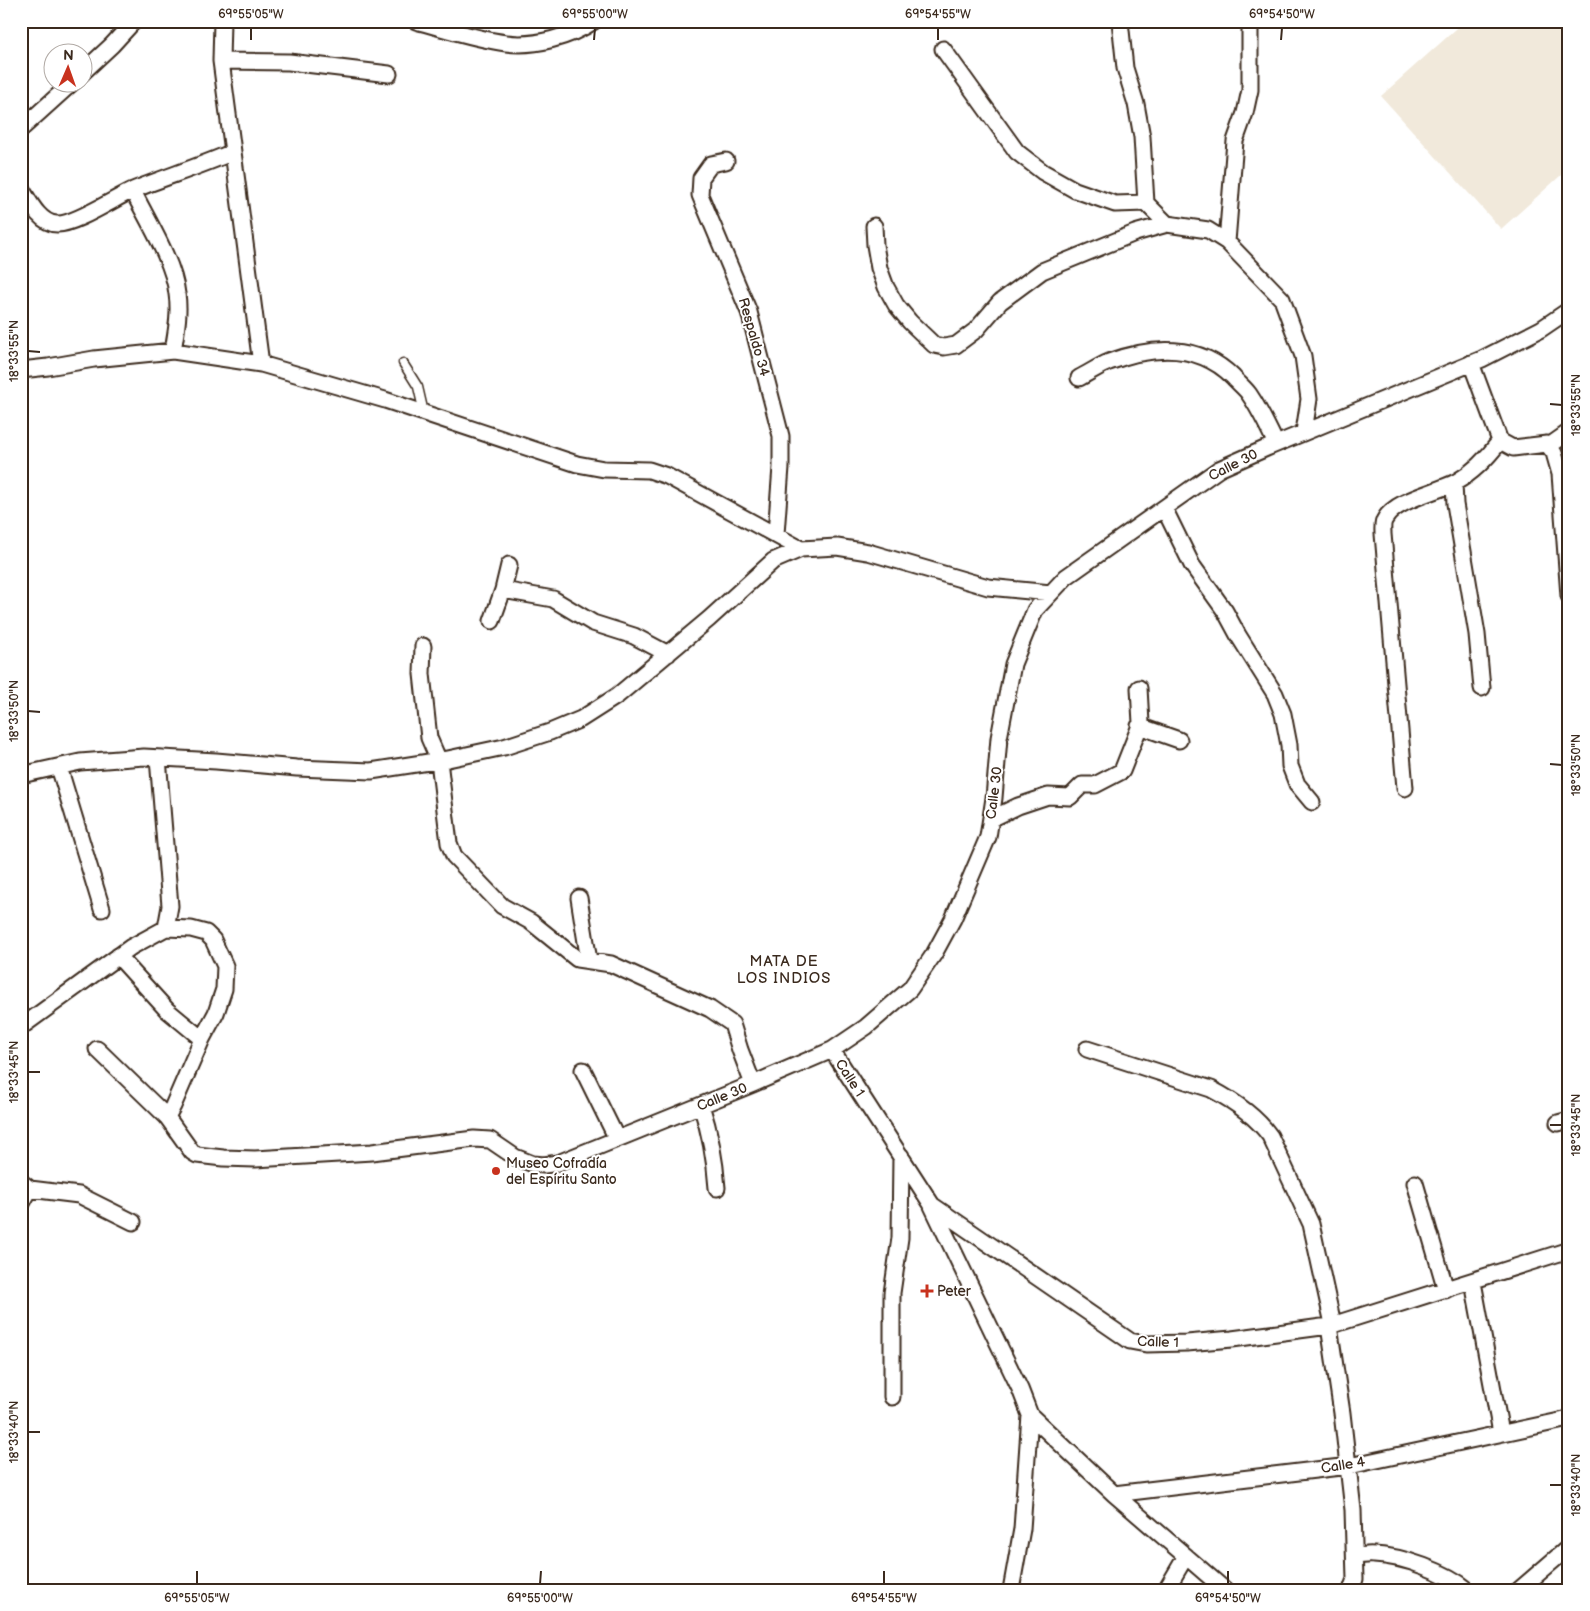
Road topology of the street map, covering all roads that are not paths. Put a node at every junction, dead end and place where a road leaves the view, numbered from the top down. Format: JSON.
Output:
{"nodes":[{"id":1,"x":134,"y":21,"type":"edge"},
{"id":2,"x":222,"y":21,"type":"edge"},
{"id":3,"x":416,"y":21,"type":"edge"},
{"id":4,"x":594,"y":21,"type":"edge"},
{"id":5,"x":1120,"y":21,"type":"edge"},
{"id":6,"x":1250,"y":21,"type":"edge"},
{"id":7,"x":944,"y":49,"type":"dead end"},
{"id":8,"x":222,"y":61,"type":"junction"},
{"id":9,"x":92,"y":64,"type":"edge"},
{"id":10,"x":389,"y":74,"type":"dead end"},
{"id":11,"x":62,"y":92,"type":"edge"},
{"id":12,"x":21,"y":129,"type":"edge"},
{"id":13,"x":233,"y":152,"type":"junction"},
{"id":14,"x":726,"y":161,"type":"dead end"},
{"id":15,"x":21,"y":188,"type":"edge"},
{"id":16,"x":132,"y":191,"type":"junction"},
{"id":17,"x":1146,"y":203,"type":"junction"},
{"id":18,"x":1167,"y":224,"type":"junction"},
{"id":19,"x":874,"y":226,"type":"dead end"},
{"id":20,"x":1227,"y":242,"type":"junction"},
{"id":21,"x":1569,"y":310,"type":"edge"},
{"id":22,"x":173,"y":351,"type":"junction"},
{"id":23,"x":403,"y":363,"type":"dead end"},
{"id":24,"x":1471,"y":363,"type":"junction"},
{"id":25,"x":261,"y":364,"type":"junction"},
{"id":26,"x":21,"y":370,"type":"edge"},
{"id":27,"x":1079,"y":378,"type":"dead end"},
{"id":28,"x":424,"y":413,"type":"junction"},
{"id":29,"x":1304,"y":432,"type":"junction"},
{"id":30,"x":1569,"y":432,"type":"edge"},
{"id":31,"x":1500,"y":441,"type":"junction"},
{"id":32,"x":1276,"y":444,"type":"junction"},
{"id":33,"x":1549,"y":446,"type":"junction"},
{"id":34,"x":1454,"y":483,"type":"junction"},
{"id":35,"x":1164,"y":508,"type":"junction"},
{"id":36,"x":1566,"y":530,"type":"edge"},
{"id":37,"x":776,"y":534,"type":"junction"},
{"id":38,"x":801,"y":549,"type":"junction"},
{"id":39,"x":509,"y":566,"type":"dead end"},
{"id":40,"x":503,"y":590,"type":"junction"},
{"id":41,"x":1051,"y":593,"type":"junction"},
{"id":42,"x":1569,"y":596,"type":"edge"},
{"id":43,"x":492,"y":621,"type":"dead end"},
{"id":44,"x":423,"y":646,"type":"dead end"},
{"id":45,"x":668,"y":654,"type":"junction"},
{"id":46,"x":1139,"y":688,"type":"dead end"},
{"id":47,"x":1482,"y":688,"type":"dead end"},
{"id":48,"x":1140,"y":726,"type":"junction"},
{"id":49,"x":1179,"y":740,"type":"dead end"},
{"id":50,"x":158,"y":758,"type":"junction"},
{"id":51,"x":439,"y":761,"type":"junction"},
{"id":52,"x":58,"y":767,"type":"junction"},
{"id":53,"x":21,"y":775,"type":"edge"},
{"id":54,"x":1405,"y":788,"type":"dead end"},
{"id":55,"x":1312,"y":802,"type":"dead end"},
{"id":56,"x":991,"y":819,"type":"junction"},
{"id":57,"x":579,"y":898,"type":"dead end"},
{"id":58,"x":102,"y":909,"type":"dead end"},
{"id":59,"x":166,"y":928,"type":"junction"},
{"id":60,"x":118,"y":956,"type":"junction"},
{"id":61,"x":588,"y":961,"type":"junction"},
{"id":62,"x":21,"y":1027,"type":"edge"},
{"id":63,"x":202,"y":1039,"type":"junction"},
{"id":64,"x":97,"y":1049,"type":"dead end"},
{"id":65,"x":1087,"y":1049,"type":"dead end"},
{"id":66,"x":832,"y":1050,"type":"junction"},
{"id":67,"x":583,"y":1070,"type":"dead end"},
{"id":68,"x":754,"y":1084,"type":"junction"},
{"id":69,"x":701,"y":1105,"type":"junction"},
{"id":70,"x":166,"y":1117,"type":"junction"},
{"id":71,"x":617,"y":1139,"type":"junction"},
{"id":72,"x":901,"y":1156,"type":"junction"},
{"id":73,"x":1415,"y":1182,"type":"dead end"},
{"id":74,"x":26,"y":1186,"type":"edge"},
{"id":75,"x":717,"y":1188,"type":"dead end"},
{"id":76,"x":932,"y":1204,"type":"junction"},
{"id":77,"x":21,"y":1205,"type":"edge"},
{"id":78,"x":133,"y":1222,"type":"dead end"},
{"id":79,"x":1569,"y":1250,"type":"edge"},
{"id":80,"x":1472,"y":1282,"type":"junction"},
{"id":81,"x":1446,"y":1290,"type":"junction"},
{"id":82,"x":1331,"y":1325,"type":"junction"},
{"id":83,"x":892,"y":1397,"type":"dead end"},
{"id":84,"x":1030,"y":1415,"type":"junction"},
{"id":85,"x":1569,"y":1419,"type":"edge"},
{"id":86,"x":1501,"y":1433,"type":"junction"},
{"id":87,"x":1349,"y":1466,"type":"junction"},
{"id":88,"x":1114,"y":1494,"type":"junction"},
{"id":89,"x":1569,"y":1547,"type":"edge"},
{"id":90,"x":1186,"y":1556,"type":"junction"},
{"id":91,"x":1355,"y":1556,"type":"junction"},
{"id":92,"x":1011,"y":1590,"type":"edge"},
{"id":93,"x":1166,"y":1590,"type":"edge"},
{"id":94,"x":1225,"y":1590,"type":"edge"},
{"id":95,"x":1351,"y":1590,"type":"edge"},
{"id":96,"x":1468,"y":1590,"type":"edge"},
{"id":97,"x":1519,"y":1590,"type":"edge"}],
"edges":[{"from":1,"to":9,"type":"street"},
{"from":2,"to":8,"type":"street"},
{"from":3,"to":4,"type":"street"},
{"from":5,"to":17,"type":"street"},
{"from":6,"to":20,"type":"street"},
{"from":7,"to":17,"type":"street"},
{"from":8,"to":10,"type":"street"},
{"from":8,"to":13,"type":"street"},
{"from":11,"to":12,"type":"street"},
{"from":13,"to":16,"type":"street"},
{"from":13,"to":25,"type":"street"},
{"from":14,"to":37,"type":"street","name":"Respaldo 34"},
{"from":15,"to":16,"type":"street"},
{"from":16,"to":22,"type":"street"},
{"from":17,"to":18,"type":"street"},
{"from":18,"to":19,"type":"street"},
{"from":18,"to":20,"type":"street"},
{"from":20,"to":29,"type":"street"},
{"from":21,"to":24,"type":"street","name":"Calle 30"},
{"from":22,"to":25,"type":"street"},
{"from":22,"to":26,"type":"street"},
{"from":23,"to":28,"type":"lane"},
{"from":24,"to":29,"type":"street","name":"Calle 30"},
{"from":24,"to":31,"type":"street"},
{"from":25,"to":28,"type":"street"},
{"from":27,"to":32,"type":"street"},
{"from":28,"to":37,"type":"street"},
{"from":29,"to":32,"type":"street","name":"Calle 30"},
{"from":30,"to":33,"type":"street"},
{"from":31,"to":33,"type":"street"},
{"from":31,"to":34,"type":"street"},
{"from":32,"to":35,"type":"street","name":"Calle 30"},
{"from":33,"to":36,"type":"street"},
{"from":34,"to":47,"type":"street"},
{"from":34,"to":54,"type":"street"},
{"from":35,"to":41,"type":"street","name":"Calle 30"},
{"from":35,"to":55,"type":"street"},
{"from":36,"to":42,"type":"street"},
{"from":37,"to":38,"type":"street"},
{"from":38,"to":41,"type":"street"},
{"from":38,"to":45,"type":"street"},
{"from":39,"to":40,"type":"street"},
{"from":40,"to":43,"type":"street"},
{"from":40,"to":45,"type":"street"},
{"from":41,"to":56,"type":"street","name":"Calle 30"},
{"from":44,"to":51,"type":"street"},
{"from":45,"to":51,"type":"street"},
{"from":46,"to":48,"type":"street"},
{"from":48,"to":49,"type":"street"},
{"from":48,"to":56,"type":"street"},
{"from":50,"to":51,"type":"street"},
{"from":50,"to":52,"type":"street"},
{"from":50,"to":59,"type":"street"},
{"from":51,"to":61,"type":"street"},
{"from":52,"to":53,"type":"street"},
{"from":52,"to":58,"type":"street"},
{"from":56,"to":66,"type":"street","name":"Calle 30"},
{"from":57,"to":61,"type":"street"},
{"from":59,"to":60,"type":"street"},
{"from":59,"to":63,"type":"street"},
{"from":60,"to":62,"type":"street"},
{"from":60,"to":63,"type":"street"},
{"from":61,"to":68,"type":"street"},
{"from":63,"to":70,"type":"street"},
{"from":64,"to":70,"type":"street","name":"Calle 30"},
{"from":65,"to":82,"type":"street"},
{"from":66,"to":68,"type":"street","name":"Calle 30"},
{"from":66,"to":72,"type":"street","name":"Calle 1"},
{"from":67,"to":71,"type":"street"},
{"from":68,"to":69,"type":"street","name":"Calle 30"},
{"from":69,"to":71,"type":"street","name":"Calle 30"},
{"from":69,"to":75,"type":"street"},
{"from":70,"to":71,"type":"street","name":"Calle 30"},
{"from":72,"to":76,"type":"street","name":"Calle 1"},
{"from":72,"to":83,"type":"street"},
{"from":73,"to":81,"type":"street"},
{"from":74,"to":77,"type":"street"},
{"from":74,"to":78,"type":"street"},
{"from":76,"to":82,"type":"street","name":"Calle 1"},
{"from":76,"to":84,"type":"street"},
{"from":79,"to":80,"type":"street","name":"Calle 1"},
{"from":80,"to":81,"type":"street","name":"Calle 1"},
{"from":80,"to":86,"type":"street"},
{"from":81,"to":82,"type":"street","name":"Calle 1"},
{"from":82,"to":87,"type":"street"},
{"from":84,"to":88,"type":"street"},
{"from":84,"to":92,"type":"street"},
{"from":85,"to":86,"type":"street","name":"Calle 4"},
{"from":86,"to":87,"type":"street","name":"Calle 4"},
{"from":87,"to":88,"type":"street","name":"Calle 4"},
{"from":87,"to":91,"type":"street"},
{"from":88,"to":90,"type":"street"},
{"from":89,"to":97,"type":"street"},
{"from":90,"to":93,"type":"street"},
{"from":90,"to":94,"type":"street"},
{"from":91,"to":95,"type":"street"},
{"from":91,"to":96,"type":"street"}]}
